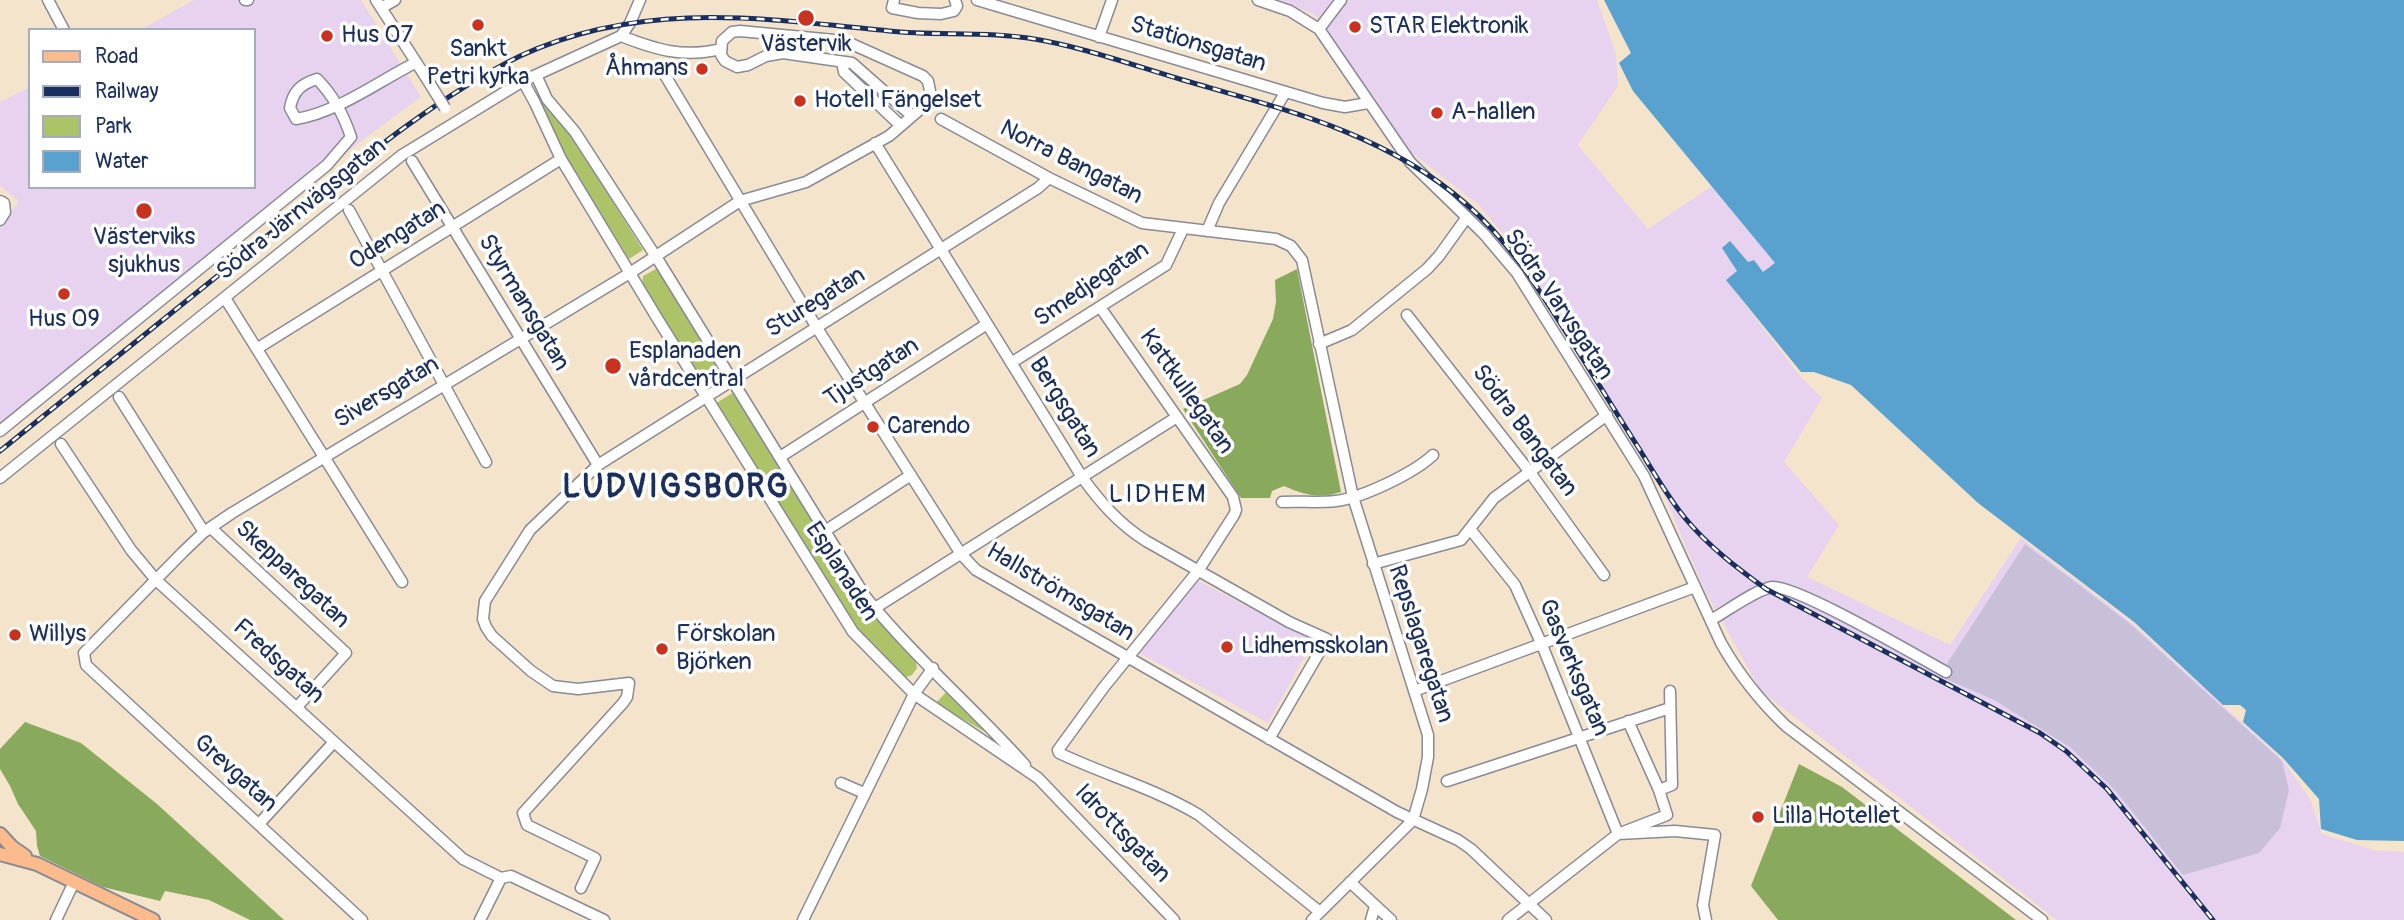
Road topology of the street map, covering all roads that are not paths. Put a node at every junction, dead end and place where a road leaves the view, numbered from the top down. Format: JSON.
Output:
{"nodes":[{"id":1,"x":48,"y":0,"type":"edge"},
{"id":2,"x":395,"y":0,"type":"edge"},
{"id":3,"x":640,"y":0,"type":"edge"},
{"id":4,"x":894,"y":0,"type":"edge"},
{"id":5,"x":955,"y":0,"type":"edge"},
{"id":6,"x":977,"y":0,"type":"edge"},
{"id":7,"x":1112,"y":0,"type":"edge"},
{"id":8,"x":1258,"y":0,"type":"edge"},
{"id":9,"x":1341,"y":0,"type":"edge"},
{"id":10,"x":378,"y":4,"type":"edge"},
{"id":11,"x":63,"y":28,"type":"edge"},
{"id":12,"x":1319,"y":29,"type":"junction"},
{"id":13,"x":621,"y":36,"type":"junction"},
{"id":14,"x":1099,"y":37,"type":"junction"},
{"id":15,"x":721,"y":49,"type":"junction"},
{"id":16,"x":842,"y":62,"type":"junction"},
{"id":17,"x":415,"y":63,"type":"junction"},
{"id":18,"x":663,"y":72,"type":"dead end"},
{"id":19,"x":536,"y":75,"type":"junction"},
{"id":20,"x":523,"y":81,"type":"junction"},
{"id":21,"x":1284,"y":93,"type":"junction"},
{"id":22,"x":1368,"y":103,"type":"junction"},
{"id":23,"x":335,"y":105,"type":"junction"},
{"id":24,"x":911,"y":115,"type":"junction"},
{"id":25,"x":941,"y":120,"type":"dead end"},
{"id":26,"x":454,"y":122,"type":"junction"},
{"id":27,"x":900,"y":125,"type":"junction"},
{"id":28,"x":875,"y":144,"type":"junction"},
{"id":29,"x":561,"y":159,"type":"junction"},
{"id":30,"x":412,"y":162,"type":"dead end"},
{"id":31,"x":1049,"y":178,"type":"junction"},
{"id":32,"x":740,"y":201,"type":"junction"},
{"id":33,"x":2,"y":202,"type":"edge"},
{"id":34,"x":349,"y":210,"type":"dead end"},
{"id":35,"x":1467,"y":218,"type":"junction"},
{"id":36,"x":0,"y":220,"type":"edge"},
{"id":37,"x":453,"y":227,"type":"junction"},
{"id":38,"x":1183,"y":229,"type":"junction"},
{"id":39,"x":1207,"y":231,"type":"junction"},
{"id":40,"x":941,"y":249,"type":"junction"},
{"id":41,"x":655,"y":255,"type":"junction"},
{"id":42,"x":382,"y":270,"type":"junction"},
{"id":43,"x":630,"y":273,"type":"junction"},
{"id":44,"x":225,"y":298,"type":"junction"},
{"id":45,"x":1100,"y":307,"type":"junction"},
{"id":46,"x":1407,"y":315,"type":"dead end"},
{"id":47,"x":987,"y":324,"type":"junction"},
{"id":48,"x":817,"y":328,"type":"junction"},
{"id":49,"x":520,"y":339,"type":"junction"},
{"id":50,"x":1320,"y":344,"type":"junction"},
{"id":51,"x":258,"y":348,"type":"junction"},
{"id":52,"x":1011,"y":363,"type":"junction"},
{"id":53,"x":732,"y":380,"type":"junction"},
{"id":54,"x":443,"y":384,"type":"junction"},
{"id":55,"x":706,"y":396,"type":"junction"},
{"id":56,"x":119,"y":397,"type":"dead end"},
{"id":57,"x":865,"y":401,"type":"junction"},
{"id":58,"x":1607,"y":415,"type":"junction"},
{"id":59,"x":1177,"y":417,"type":"junction"},
{"id":60,"x":0,"y":431,"type":"edge"},
{"id":61,"x":61,"y":444,"type":"dead end"},
{"id":62,"x":1433,"y":455,"type":"dead end"},
{"id":63,"x":323,"y":456,"type":"junction"},
{"id":64,"x":780,"y":457,"type":"junction"},
{"id":65,"x":486,"y":462,"type":"dead end"},
{"id":66,"x":598,"y":465,"type":"junction"},
{"id":67,"x":1529,"y":471,"type":"junction"},
{"id":68,"x":911,"y":475,"type":"junction"},
{"id":69,"x":1082,"y":477,"type":"junction"},
{"id":70,"x":0,"y":478,"type":"edge"},
{"id":71,"x":1353,"y":497,"type":"junction"},
{"id":72,"x":1282,"y":502,"type":"dead end"},
{"id":73,"x":1470,"y":528,"type":"junction"},
{"id":74,"x":207,"y":530,"type":"junction"},
{"id":75,"x":825,"y":531,"type":"junction"},
{"id":76,"x":961,"y":554,"type":"junction"},
{"id":77,"x":1373,"y":564,"type":"junction"},
{"id":78,"x":1198,"y":571,"type":"junction"},
{"id":79,"x":1604,"y":575,"type":"dead end"},
{"id":80,"x":156,"y":580,"type":"junction"},
{"id":81,"x":402,"y":582,"type":"dead end"},
{"id":82,"x":1695,"y":587,"type":"junction"},
{"id":83,"x":875,"y":608,"type":"junction"},
{"id":84,"x":1711,"y":620,"type":"junction"},
{"id":85,"x":1542,"y":645,"type":"junction"},
{"id":86,"x":83,"y":656,"type":"joint"},
{"id":87,"x":1128,"y":658,"type":"junction"},
{"id":88,"x":933,"y":668,"type":"junction"},
{"id":89,"x":1946,"y":672,"type":"dead end"},
{"id":90,"x":1414,"y":691,"type":"junction"},
{"id":91,"x":1670,"y":691,"type":"dead end"},
{"id":92,"x":914,"y":694,"type":"junction"},
{"id":93,"x":297,"y":707,"type":"junction"},
{"id":94,"x":1670,"y":708,"type":"junction"},
{"id":95,"x":1628,"y":721,"type":"junction"},
{"id":96,"x":1579,"y":737,"type":"junction"},
{"id":97,"x":1269,"y":739,"type":"junction"},
{"id":98,"x":334,"y":742,"type":"junction"},
{"id":99,"x":1037,"y":777,"type":"junction"},
{"id":100,"x":1447,"y":781,"type":"dead end"},
{"id":101,"x":841,"y":783,"type":"dead end"},
{"id":102,"x":1659,"y":790,"type":"junction"},
{"id":103,"x":864,"y":793,"type":"junction"},
{"id":104,"x":1413,"y":820,"type":"junction"},
{"id":105,"x":259,"y":824,"type":"junction"},
{"id":106,"x":0,"y":834,"type":"edge"},
{"id":107,"x":1618,"y":834,"type":"junction"},
{"id":108,"x":0,"y":854,"type":"edge"},
{"id":109,"x":37,"y":864,"type":"junction"},
{"id":110,"x":501,"y":878,"type":"junction"},
{"id":111,"x":74,"y":882,"type":"junction"},
{"id":112,"x":1350,"y":882,"type":"junction"},
{"id":113,"x":581,"y":888,"type":"dead end"},
{"id":114,"x":1530,"y":903,"type":"junction"},
{"id":115,"x":1375,"y":906,"type":"junction"},
{"id":116,"x":1316,"y":916,"type":"edge"},
{"id":117,"x":56,"y":920,"type":"edge"},
{"id":118,"x":153,"y":920,"type":"edge"},
{"id":119,"x":362,"y":920,"type":"edge"},
{"id":120,"x":480,"y":920,"type":"edge"},
{"id":121,"x":604,"y":920,"type":"edge"},
{"id":122,"x":803,"y":920,"type":"edge"},
{"id":123,"x":1174,"y":920,"type":"edge"},
{"id":124,"x":1371,"y":920,"type":"edge"},
{"id":125,"x":1391,"y":920,"type":"edge"},
{"id":126,"x":1508,"y":920,"type":"edge"},
{"id":127,"x":1546,"y":920,"type":"edge"},
{"id":128,"x":1706,"y":920,"type":"edge"},
{"id":129,"x":2042,"y":920,"type":"edge"}],
"edges":[{"from":1,"to":11,"type":"street"},
{"from":2,"to":10,"type":"street"},
{"from":3,"to":13,"type":"street"},
{"from":4,"to":5,"type":"street"},
{"from":6,"to":14,"type":"street","name":"Stationsgatan"},
{"from":7,"to":14,"type":"street"},
{"from":8,"to":12,"type":"street","name":"Södra Varvsgatan"},
{"from":9,"to":12,"type":"street"},
{"from":10,"to":17,"type":"street"},
{"from":12,"to":22,"type":"street","name":"Södra Varvsgatan"},
{"from":13,"to":15,"type":"street"},
{"from":13,"to":19,"type":"street","name":"Södra Järnvägsgatan"},
{"from":14,"to":21,"type":"street","name":"Stationsgatan"},
{"from":15,"to":16,"type":"street"},
{"from":15,"to":24,"type":"street","name":"Siversgatan"},
{"from":16,"to":24,"type":"street"},
{"from":16,"to":27,"type":"street"},
{"from":17,"to":23,"type":"street"},
{"from":17,"to":26,"type":"street","bridge":true},
{"from":18,"to":32,"type":"street","name":"Hallströmsgatan"},
{"from":19,"to":20,"type":"street","name":"Södra Järnvägsgatan"},
{"from":19,"to":41,"type":"street","name":"Esplanaden"},
{"from":20,"to":26,"type":"street","name":"Södra Järnvägsgatan"},
{"from":20,"to":29,"type":"street","name":"Esplanaden"},
{"from":21,"to":22,"type":"street","name":"Stationsgatan"},
{"from":21,"to":39,"type":"street"},
{"from":22,"to":35,"type":"street","name":"Södra Varvsgatan"},
{"from":23,"to":23,"type":"street"},
{"from":23,"to":60,"type":"street"},
{"from":24,"to":27,"type":"street","name":"Siversgatan"},
{"from":25,"to":31,"type":"street","name":"Norra Bangatan"},
{"from":26,"to":44,"type":"street","name":"Södra Järnvägsgatan"},
{"from":27,"to":28,"type":"street","name":"Siversgatan"},
{"from":28,"to":32,"type":"street","name":"Siversgatan"},
{"from":28,"to":40,"type":"street","name":"Bergsgatan"},
{"from":29,"to":37,"type":"street","name":"Odengatan"},
{"from":29,"to":43,"type":"street","name":"Esplanaden"},
{"from":30,"to":37,"type":"street","name":"Styrmansgatan"},
{"from":31,"to":38,"type":"street","name":"Norra Bangatan"},
{"from":31,"to":40,"type":"street","name":"Sturegatan"},
{"from":32,"to":41,"type":"street","name":"Siversgatan"},
{"from":32,"to":48,"type":"street","name":"Hallströmsgatan"},
{"from":33,"to":36,"type":"street"},
{"from":34,"to":42,"type":"street"},
{"from":35,"to":50,"type":"street"},
{"from":35,"to":58,"type":"street","name":"Södra Varvsgatan"},
{"from":37,"to":42,"type":"street","name":"Odengatan"},
{"from":37,"to":49,"type":"street","name":"Styrmansgatan"},
{"from":38,"to":39,"type":"street","name":"Norra Bangatan"},
{"from":38,"to":45,"type":"street","name":"Smedjegatan"},
{"from":39,"to":50,"type":"street","name":"Norra Bangatan"},
{"from":40,"to":47,"type":"street","name":"Bergsgatan"},
{"from":40,"to":48,"type":"street","name":"Sturegatan"},
{"from":41,"to":43,"type":"street","name":"Siversgatan"},
{"from":41,"to":53,"type":"street","name":"Esplanaden"},
{"from":42,"to":51,"type":"street","name":"Odengatan"},
{"from":42,"to":54,"type":"street"},
{"from":43,"to":49,"type":"street","name":"Siversgatan"},
{"from":43,"to":55,"type":"street","name":"Esplanaden"},
{"from":44,"to":51,"type":"street"},
{"from":44,"to":70,"type":"street","name":"Södra Järnvägsgatan"},
{"from":45,"to":52,"type":"street","name":"Smedjegatan"},
{"from":45,"to":59,"type":"street","name":"Kattkullegatan"},
{"from":46,"to":67,"type":"street","name":"Södra Bangatan"},
{"from":47,"to":52,"type":"street","name":"Bergsgatan"},
{"from":47,"to":57,"type":"street","name":"Tjustgatan"},
{"from":48,"to":53,"type":"street","name":"Sturegatan"},
{"from":48,"to":57,"type":"street","name":"Hallströmsgatan"},
{"from":49,"to":54,"type":"street","name":"Siversgatan"},
{"from":49,"to":66,"type":"street","name":"Styrmansgatan"},
{"from":50,"to":71,"type":"street","name":"Repslagaregatan"},
{"from":51,"to":63,"type":"street"},
{"from":52,"to":69,"type":"street","name":"Bergsgatan"},
{"from":53,"to":55,"type":"street","name":"Sturegatan"},
{"from":53,"to":64,"type":"street","name":"Esplanaden"},
{"from":54,"to":63,"type":"street","name":"Siversgatan"},
{"from":54,"to":65,"type":"street"},
{"from":55,"to":66,"type":"street","name":"Sturegatan"},
{"from":55,"to":92,"type":"street","name":"Esplanaden"},
{"from":56,"to":74,"type":"street","name":"Skepparegatan"},
{"from":57,"to":64,"type":"street","name":"Tjustgatan"},
{"from":57,"to":68,"type":"street","name":"Hallströmsgatan"},
{"from":58,"to":67,"type":"street"},
{"from":58,"to":82,"type":"street","name":"Södra Varvsgatan"},
{"from":59,"to":69,"type":"street"},
{"from":59,"to":78,"type":"street","name":"Kattkullegatan"},
{"from":61,"to":80,"type":"street","name":"Fredsgatan"},
{"from":62,"to":71,"type":"street"},
{"from":63,"to":74,"type":"street","name":"Siversgatan"},
{"from":63,"to":81,"type":"street"},
{"from":64,"to":75,"type":"street","name":"Esplanaden"},
{"from":66,"to":113,"type":"street","name":"Sturegatan"},
{"from":67,"to":73,"type":"street"},
{"from":67,"to":79,"type":"street","name":"Södra Bangatan"},
{"from":68,"to":75,"type":"street"},
{"from":68,"to":76,"type":"street","name":"Hallströmsgatan"},
{"from":69,"to":76,"type":"street"},
{"from":69,"to":78,"type":"street","name":"Bergsgatan"},
{"from":71,"to":72,"type":"street"},
{"from":71,"to":77,"type":"street","name":"Repslagaregatan"},
{"from":73,"to":77,"type":"street"},
{"from":73,"to":85,"type":"street","name":"Gasverksgatan"},
{"from":74,"to":80,"type":"street","name":"Siversgatan"},
{"from":74,"to":93,"type":"street","name":"Skepparegatan"},
{"from":75,"to":83,"type":"street","name":"Esplanaden"},
{"from":76,"to":83,"type":"street"},
{"from":76,"to":87,"type":"street","name":"Hallströmsgatan"},
{"from":77,"to":90,"type":"street","name":"Repslagaregatan"},
{"from":78,"to":87,"type":"street"},
{"from":78,"to":97,"type":"street","name":"Bergsgatan"},
{"from":80,"to":86,"type":"street","name":"Siversgatan"},
{"from":80,"to":93,"type":"street","name":"Fredsgatan"},
{"from":82,"to":84,"type":"street","name":"Södra Varvsgatan"},
{"from":82,"to":85,"type":"street"},
{"from":83,"to":88,"type":"street","name":"Esplanaden"},
{"from":84,"to":89,"type":"street"},
{"from":84,"to":129,"type":"street","name":"Södra Varvsgatan"},
{"from":85,"to":90,"type":"street"},
{"from":85,"to":96,"type":"street","name":"Gasverksgatan"},
{"from":86,"to":105,"type":"street","name":"Grevgatan"},
{"from":87,"to":97,"type":"street","name":"Hallströmsgatan"},
{"from":87,"to":116,"type":"street"},
{"from":88,"to":92,"type":"street"},
{"from":88,"to":99,"type":"street","name":"Esplanaden"},
{"from":90,"to":104,"type":"street","name":"Repslagaregatan"},
{"from":91,"to":94,"type":"street"},
{"from":92,"to":99,"type":"street","name":"Esplanaden"},
{"from":92,"to":103,"type":"street"},
{"from":93,"to":98,"type":"street","name":"Fredsgatan"},
{"from":94,"to":95,"type":"street"},
{"from":94,"to":102,"type":"street"},
{"from":95,"to":96,"type":"street"},
{"from":95,"to":102,"type":"street"},
{"from":96,"to":100,"type":"street"},
{"from":96,"to":107,"type":"street","name":"Gasverksgatan"},
{"from":97,"to":104,"type":"street","name":"Hallströmsgatan"},
{"from":98,"to":105,"type":"street"},
{"from":98,"to":110,"type":"street","name":"Fredsgatan"},
{"from":99,"to":123,"type":"street","name":"Idrottsgatan"},
{"from":101,"to":103,"type":"street"},
{"from":102,"to":107,"type":"street"},
{"from":103,"to":122,"type":"street"},
{"from":104,"to":112,"type":"street","name":"Repslagaregatan"},
{"from":104,"to":114,"type":"street","name":"Hallströmsgatan"},
{"from":105,"to":119,"type":"street","name":"Grevgatan"},
{"from":106,"to":109,"type":"main road"},
{"from":107,"to":114,"type":"street"},
{"from":107,"to":128,"type":"street"},
{"from":108,"to":109,"type":"main road"},
{"from":109,"to":111,"type":"main road"},
{"from":110,"to":120,"type":"street"},
{"from":110,"to":121,"type":"street","name":"Fredsgatan"},
{"from":111,"to":117,"type":"street"},
{"from":111,"to":118,"type":"main road"},
{"from":112,"to":115,"type":"street"},
{"from":112,"to":116,"type":"street","name":"Repslagaregatan"},
{"from":114,"to":126,"type":"street"},
{"from":114,"to":127,"type":"street","name":"Hallströmsgatan"},
{"from":115,"to":124,"type":"street"},
{"from":115,"to":125,"type":"street"}]}
